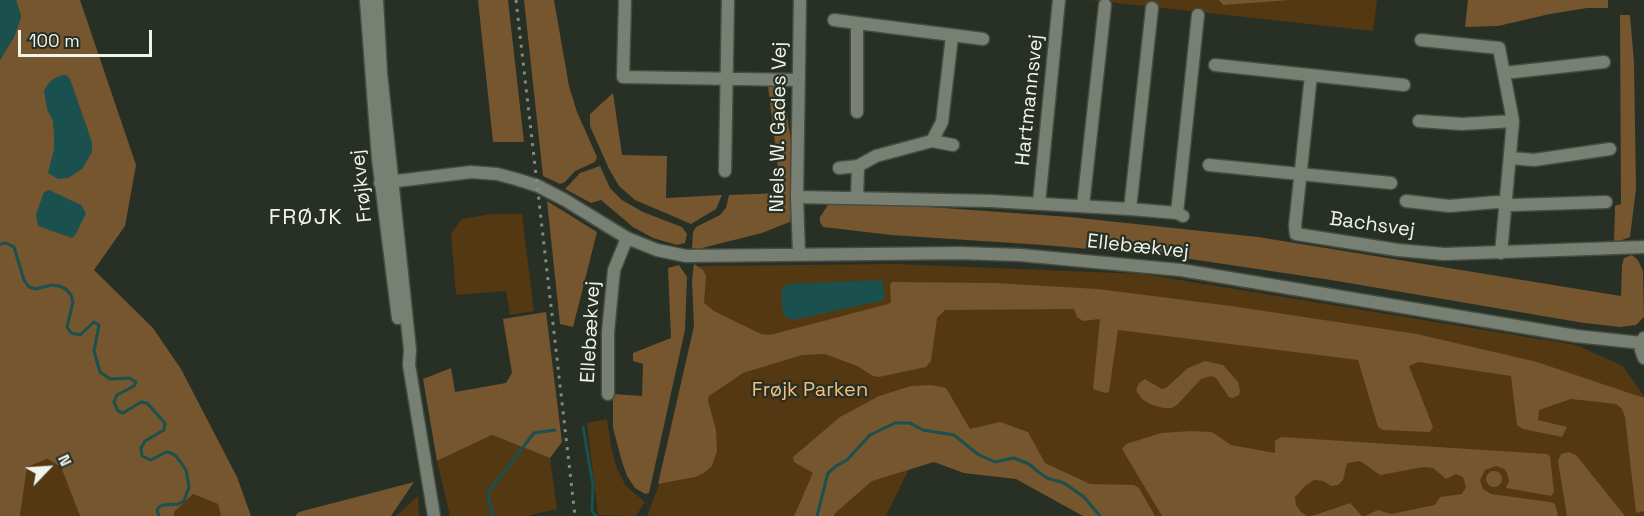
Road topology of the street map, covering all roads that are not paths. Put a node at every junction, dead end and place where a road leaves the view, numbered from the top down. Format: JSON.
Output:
{"nodes":[{"id":1,"x":366,"y":0,"type":"edge"},
{"id":2,"x":377,"y":0,"type":"edge"},
{"id":3,"x":625,"y":0,"type":"edge"},
{"id":4,"x":728,"y":0,"type":"edge"},
{"id":5,"x":800,"y":0,"type":"edge"},
{"id":6,"x":1059,"y":0,"type":"edge"},
{"id":7,"x":1105,"y":5,"type":"dead end"},
{"id":8,"x":1152,"y":8,"type":"dead end"},
{"id":9,"x":1198,"y":15,"type":"dead end"},
{"id":10,"x":834,"y":20,"type":"dead end"},
{"id":11,"x":857,"y":24,"type":"junction"},
{"id":12,"x":952,"y":36,"type":"junction"},
{"id":13,"x":983,"y":39,"type":"dead end"},
{"id":14,"x":1421,"y":40,"type":"dead end"},
{"id":15,"x":1604,"y":62,"type":"dead end"},
{"id":16,"x":1215,"y":65,"type":"dead end"},
{"id":17,"x":1504,"y":73,"type":"junction"},
{"id":18,"x":1311,"y":75,"type":"junction"},
{"id":19,"x":727,"y":79,"type":"junction"},
{"id":20,"x":799,"y":80,"type":"junction"},
{"id":21,"x":1404,"y":85,"type":"dead end"},
{"id":22,"x":857,"y":112,"type":"dead end"},
{"id":23,"x":1419,"y":121,"type":"dead end"},
{"id":24,"x":1513,"y":121,"type":"junction"},
{"id":25,"x":932,"y":141,"type":"junction"},
{"id":26,"x":953,"y":146,"type":"dead end"},
{"id":27,"x":1610,"y":149,"type":"dead end"},
{"id":28,"x":1510,"y":158,"type":"junction"},
{"id":29,"x":1209,"y":165,"type":"dead end"},
{"id":30,"x":858,"y":166,"type":"junction"},
{"id":31,"x":839,"y":168,"type":"dead end"},
{"id":32,"x":725,"y":171,"type":"dead end"},
{"id":33,"x":1300,"y":175,"type":"junction"},
{"id":34,"x":386,"y":182,"type":"junction"},
{"id":35,"x":1391,"y":183,"type":"dead end"},
{"id":36,"x":797,"y":198,"type":"junction"},
{"id":37,"x":857,"y":198,"type":"junction"},
{"id":38,"x":1407,"y":201,"type":"dead end"},
{"id":39,"x":1606,"y":202,"type":"dead end"},
{"id":40,"x":1039,"y":203,"type":"junction"},
{"id":41,"x":1505,"y":203,"type":"junction"},
{"id":42,"x":1083,"y":206,"type":"junction"},
{"id":43,"x":1130,"y":209,"type":"junction"},
{"id":44,"x":627,"y":238,"type":"junction"},
{"id":45,"x":1644,"y":247,"type":"edge"},
{"id":46,"x":1501,"y":253,"type":"junction"},
{"id":47,"x":799,"y":254,"type":"junction"},
{"id":48,"x":1643,"y":341,"type":"edge"},
{"id":49,"x":1644,"y":358,"type":"edge"},
{"id":50,"x":608,"y":394,"type":"dead end"},
{"id":51,"x":434,"y":516,"type":"edge"}],
"edges":[{"from":1,"to":34,"type":"street","name":"Frøjkvej"},
{"from":2,"to":34,"type":"street","name":"Frøjkvej"},
{"from":3,"to":19,"type":"street"},
{"from":4,"to":19,"type":"street"},
{"from":5,"to":20,"type":"street","name":"Niels W. Gades Vej"},
{"from":6,"to":40,"type":"street","name":"Hartmannsvej"},
{"from":7,"to":42,"type":"street"},
{"from":8,"to":43,"type":"street"},
{"from":9,"to":43,"type":"street"},
{"from":10,"to":11,"type":"street"},
{"from":11,"to":12,"type":"street"},
{"from":11,"to":22,"type":"street"},
{"from":12,"to":13,"type":"street"},
{"from":12,"to":25,"type":"street"},
{"from":14,"to":17,"type":"street"},
{"from":15,"to":17,"type":"street"},
{"from":16,"to":18,"type":"street"},
{"from":17,"to":24,"type":"street"},
{"from":18,"to":21,"type":"street"},
{"from":18,"to":33,"type":"street","name":"Bachsvej"},
{"from":19,"to":20,"type":"street"},
{"from":19,"to":32,"type":"street"},
{"from":20,"to":36,"type":"street","name":"Niels W. Gades Vej"},
{"from":23,"to":24,"type":"street"},
{"from":24,"to":28,"type":"street"},
{"from":25,"to":26,"type":"street"},
{"from":25,"to":30,"type":"street"},
{"from":27,"to":28,"type":"street"},
{"from":28,"to":41,"type":"street"},
{"from":29,"to":33,"type":"street","name":"Bachsvej"},
{"from":30,"to":31,"type":"street"},
{"from":30,"to":37,"type":"street"},
{"from":33,"to":35,"type":"street","name":"Bachsvej"},
{"from":33,"to":46,"type":"street","name":"Bachsvej"},
{"from":34,"to":44,"type":"street","name":"Ellebækvej"},
{"from":34,"to":51,"type":"street","name":"Frøjkvej"},
{"from":36,"to":37,"type":"street"},
{"from":36,"to":47,"type":"street","name":"Niels W. Gades Vej"},
{"from":37,"to":40,"type":"street"},
{"from":38,"to":41,"type":"street","name":"Bachsvej"},
{"from":39,"to":41,"type":"street","name":"Bachsvej"},
{"from":40,"to":42,"type":"street"},
{"from":41,"to":46,"type":"street"},
{"from":42,"to":43,"type":"street"},
{"from":44,"to":47,"type":"street","name":"Ellebækvej"},
{"from":44,"to":50,"type":"street","name":"Ellebækvej"},
{"from":45,"to":46,"type":"street","name":"Bachsvej"},
{"from":47,"to":48,"type":"street","name":"Ellebækvej"},
{"from":48,"to":49,"type":"street"}]}
